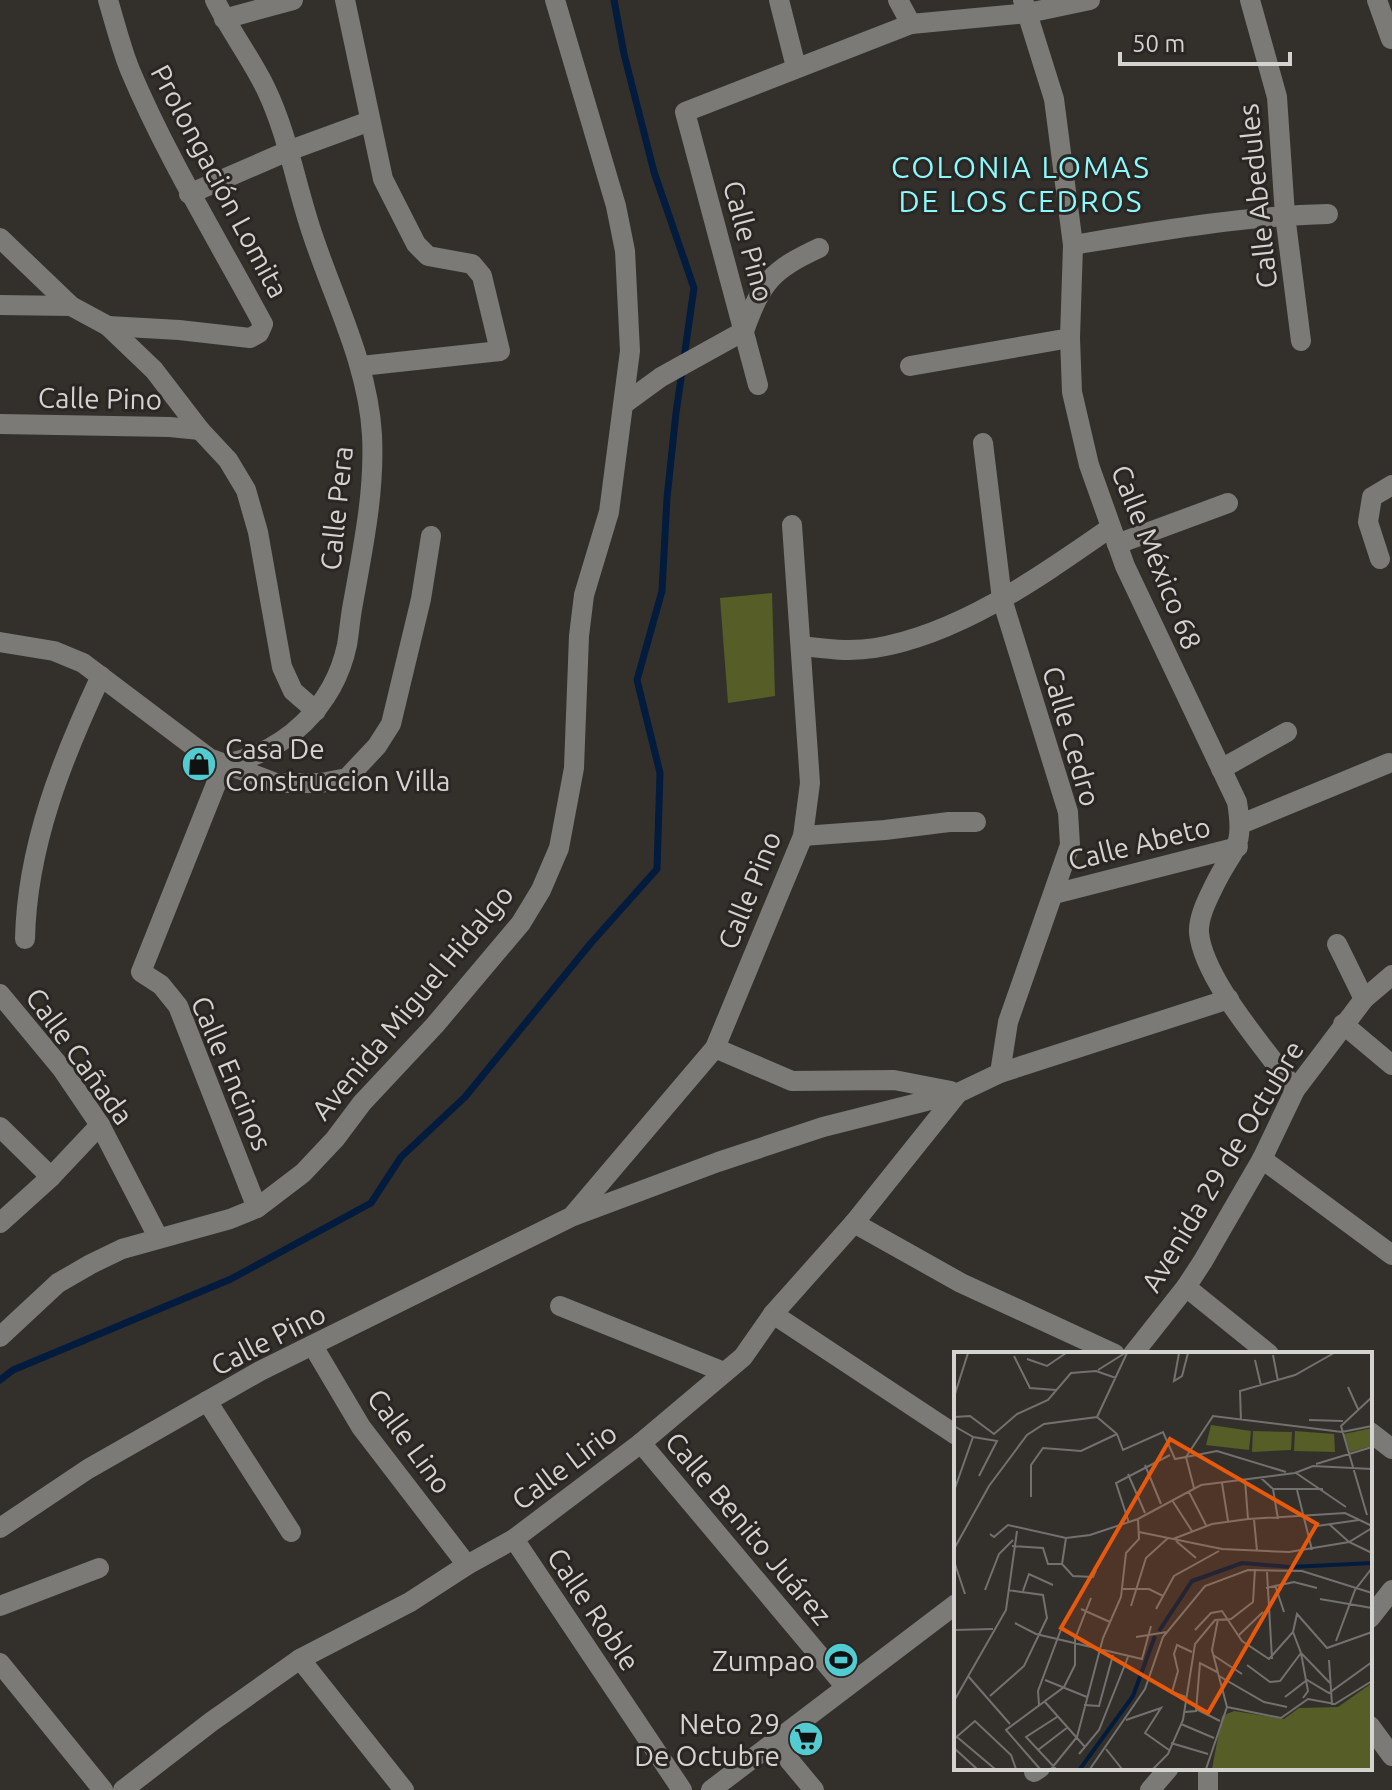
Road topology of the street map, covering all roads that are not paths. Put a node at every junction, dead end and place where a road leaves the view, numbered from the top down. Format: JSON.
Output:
{"nodes":[{"id":1,"x":108,"y":0,"type":"edge"},
{"id":2,"x":215,"y":0,"type":"edge"},
{"id":3,"x":293,"y":0,"type":"edge"},
{"id":4,"x":345,"y":0,"type":"edge"},
{"id":5,"x":555,"y":0,"type":"edge"},
{"id":6,"x":779,"y":0,"type":"edge"},
{"id":7,"x":898,"y":0,"type":"edge"},
{"id":8,"x":1090,"y":0,"type":"edge"},
{"id":9,"x":1250,"y":0,"type":"edge"},
{"id":10,"x":1377,"y":0,"type":"edge"},
{"id":11,"x":1026,"y":6,"type":"edge"},
{"id":12,"x":224,"y":19,"type":"junction"},
{"id":13,"x":911,"y":24,"type":"junction"},
{"id":14,"x":1391,"y":39,"type":"edge"},
{"id":15,"x":796,"y":67,"type":"junction"},
{"id":16,"x":370,"y":121,"type":"junction"},
{"id":17,"x":288,"y":151,"type":"junction"},
{"id":18,"x":189,"y":194,"type":"junction"},
{"id":19,"x":1328,"y":214,"type":"dead end"},
{"id":20,"x":1285,"y":215,"type":"junction"},
{"id":21,"x":0,"y":238,"type":"edge"},
{"id":22,"x":1073,"y":245,"type":"junction"},
{"id":23,"x":819,"y":248,"type":"dead end"},
{"id":24,"x":0,"y":305,"type":"edge"},
{"id":25,"x":71,"y":306,"type":"junction"},
{"id":26,"x":108,"y":326,"type":"junction"},
{"id":27,"x":738,"y":334,"type":"junction"},
{"id":28,"x":1070,"y":338,"type":"junction"},
{"id":29,"x":1301,"y":341,"type":"dead end"},
{"id":30,"x":361,"y":366,"type":"junction"},
{"id":31,"x":910,"y":366,"type":"dead end"},
{"id":32,"x":758,"y":385,"type":"dead end"},
{"id":33,"x":624,"y":404,"type":"junction"},
{"id":34,"x":0,"y":424,"type":"edge"},
{"id":35,"x":200,"y":430,"type":"junction"},
{"id":36,"x":983,"y":443,"type":"dead end"},
{"id":37,"x":1392,"y":485,"type":"edge"},
{"id":38,"x":1228,"y":503,"type":"dead end"},
{"id":39,"x":792,"y":525,"type":"dead end"},
{"id":40,"x":431,"y":536,"type":"dead end"},
{"id":41,"x":1114,"y":536,"type":"junction"},
{"id":42,"x":1380,"y":559,"type":"dead end"},
{"id":43,"x":1002,"y":599,"type":"junction"},
{"id":44,"x":0,"y":642,"type":"edge"},
{"id":45,"x":801,"y":646,"type":"junction"},
{"id":46,"x":101,"y":676,"type":"junction"},
{"id":47,"x":316,"y":711,"type":"junction"},
{"id":48,"x":1287,"y":732,"type":"dead end"},
{"id":49,"x":1389,"y":763,"type":"dead end"},
{"id":50,"x":224,"y":764,"type":"junction"},
{"id":51,"x":1221,"y":769,"type":"junction"},
{"id":52,"x":976,"y":822,"type":"dead end"},
{"id":53,"x":1241,"y":824,"type":"junction"},
{"id":54,"x":803,"y":836,"type":"junction"},
{"id":55,"x":1238,"y":847,"type":"junction"},
{"id":56,"x":1054,"y":894,"type":"junction"},
{"id":57,"x":25,"y":939,"type":"dead end"},
{"id":58,"x":1337,"y":944,"type":"dead end"},
{"id":59,"x":1392,"y":975,"type":"edge"},
{"id":60,"x":0,"y":994,"type":"edge"},
{"id":61,"x":1229,"y":999,"type":"junction"},
{"id":62,"x":1364,"y":999,"type":"junction"},
{"id":63,"x":1343,"y":1024,"type":"junction"},
{"id":64,"x":715,"y":1048,"type":"junction"},
{"id":65,"x":1392,"y":1065,"type":"edge"},
{"id":66,"x":1000,"y":1073,"type":"junction"},
{"id":67,"x":1295,"y":1090,"type":"junction"},
{"id":68,"x":958,"y":1093,"type":"junction"},
{"id":69,"x":100,"y":1125,"type":"junction"},
{"id":70,"x":0,"y":1127,"type":"edge"},
{"id":71,"x":1262,"y":1159,"type":"junction"},
{"id":72,"x":51,"y":1177,"type":"junction"},
{"id":73,"x":257,"y":1208,"type":"junction"},
{"id":74,"x":571,"y":1217,"type":"junction"},
{"id":75,"x":0,"y":1223,"type":"edge"},
{"id":76,"x":854,"y":1223,"type":"junction"},
{"id":77,"x":158,"y":1237,"type":"junction"},
{"id":78,"x":1392,"y":1255,"type":"edge"},
{"id":79,"x":1186,"y":1287,"type":"junction"},
{"id":80,"x":560,"y":1306,"type":"dead end"},
{"id":81,"x":773,"y":1314,"type":"junction"},
{"id":82,"x":0,"y":1337,"type":"edge"},
{"id":83,"x":313,"y":1346,"type":"junction"},
{"id":84,"x":1111,"y":1352,"type":"edge"},
{"id":85,"x":1135,"y":1352,"type":"edge"},
{"id":86,"x":1267,"y":1352,"type":"edge"},
{"id":87,"x":724,"y":1372,"type":"junction"},
{"id":88,"x":207,"y":1401,"type":"junction"},
{"id":89,"x":954,"y":1434,"type":"edge"},
{"id":90,"x":1372,"y":1434,"type":"edge"},
{"id":91,"x":641,"y":1443,"type":"junction"},
{"id":92,"x":1392,"y":1449,"type":"edge"},
{"id":93,"x":0,"y":1528,"type":"edge"},
{"id":94,"x":291,"y":1532,"type":"dead end"},
{"id":95,"x":514,"y":1539,"type":"junction"},
{"id":96,"x":467,"y":1565,"type":"junction"},
{"id":97,"x":99,"y":1568,"type":"dead end"},
{"id":98,"x":1392,"y":1590,"type":"edge"},
{"id":99,"x":954,"y":1605,"type":"edge"},
{"id":100,"x":0,"y":1606,"type":"edge"},
{"id":101,"x":1372,"y":1615,"type":"edge"},
{"id":102,"x":300,"y":1659,"type":"junction"},
{"id":103,"x":0,"y":1663,"type":"edge"},
{"id":104,"x":845,"y":1686,"type":"junction"},
{"id":105,"x":1372,"y":1729,"type":"edge"},
{"id":106,"x":774,"y":1742,"type":"junction"},
{"id":107,"x":1392,"y":1756,"type":"edge"},
{"id":108,"x":1167,"y":1770,"type":"edge"},
{"id":109,"x":103,"y":1790,"type":"edge"},
{"id":110,"x":123,"y":1790,"type":"edge"},
{"id":111,"x":404,"y":1790,"type":"edge"},
{"id":112,"x":682,"y":1790,"type":"edge"},
{"id":113,"x":711,"y":1790,"type":"edge"},
{"id":114,"x":814,"y":1790,"type":"edge"},
{"id":115,"x":1150,"y":1790,"type":"edge"}],
"edges":[{"from":1,"to":18,"type":"street","name":"Prolongación Lomita"},
{"from":2,"to":12,"type":"street","name":"Calle Pera"},
{"from":3,"to":12,"type":"street"},
{"from":4,"to":16,"type":"street"},
{"from":5,"to":33,"type":"street","name":"Avenida Miguel Hidalgo"},
{"from":6,"to":15,"type":"street"},
{"from":7,"to":13,"type":"street"},
{"from":8,"to":11,"type":"street"},
{"from":9,"to":20,"type":"street","name":"Calle Abedules"},
{"from":10,"to":14,"type":"street"},
{"from":11,"to":13,"type":"street"},
{"from":11,"to":22,"type":"street","name":"Calle México 68"},
{"from":12,"to":17,"type":"street","name":"Calle Pera"},
{"from":13,"to":15,"type":"street"},
{"from":15,"to":27,"type":"street","name":"Calle Pino"},
{"from":16,"to":17,"type":"street"},
{"from":16,"to":30,"type":"street"},
{"from":17,"to":18,"type":"street"},
{"from":17,"to":30,"type":"street","name":"Calle Pera"},
{"from":18,"to":26,"type":"street","name":"Prolongación Lomita"},
{"from":19,"to":20,"type":"street"},
{"from":20,"to":22,"type":"street"},
{"from":20,"to":29,"type":"street","name":"Calle Abedules"},
{"from":21,"to":25,"type":"street"},
{"from":22,"to":28,"type":"street","name":"Calle México 68"},
{"from":23,"to":27,"type":"street"},
{"from":24,"to":25,"type":"street"},
{"from":25,"to":26,"type":"street"},
{"from":26,"to":35,"type":"street"},
{"from":27,"to":32,"type":"street","name":"Calle Pino"},
{"from":27,"to":33,"type":"street"},
{"from":28,"to":31,"type":"street"},
{"from":28,"to":41,"type":"street","name":"Calle México 68"},
{"from":30,"to":47,"type":"street","name":"Calle Pera"},
{"from":33,"to":73,"type":"street","name":"Avenida Miguel Hidalgo"},
{"from":34,"to":35,"type":"street","name":"Calle Pino"},
{"from":35,"to":47,"type":"street"},
{"from":36,"to":43,"type":"street","name":"Calle Cedro"},
{"from":37,"to":42,"type":"street"},
{"from":38,"to":41,"type":"street"},
{"from":39,"to":45,"type":"street","name":"Calle Pino"},
{"from":40,"to":50,"type":"street"},
{"from":41,"to":43,"type":"street"},
{"from":41,"to":51,"type":"street","name":"Calle México 68"},
{"from":43,"to":45,"type":"street"},
{"from":43,"to":56,"type":"street","name":"Calle Cedro"},
{"from":44,"to":46,"type":"street"},
{"from":45,"to":54,"type":"street","name":"Calle Pino"},
{"from":46,"to":50,"type":"street"},
{"from":46,"to":57,"type":"street"},
{"from":47,"to":50,"type":"street","name":"Calle Pera"},
{"from":48,"to":51,"type":"street"},
{"from":49,"to":53,"type":"street"},
{"from":50,"to":73,"type":"street","name":"Calle Encinos"},
{"from":51,"to":53,"type":"street","name":"Calle México 68"},
{"from":52,"to":54,"type":"street"},
{"from":53,"to":55,"type":"street","name":"Calle México 68"},
{"from":54,"to":64,"type":"street","name":"Calle Pino"},
{"from":55,"to":56,"type":"street","name":"Calle Abeto"},
{"from":55,"to":61,"type":"street","name":"Calle México 68"},
{"from":56,"to":66,"type":"street","name":"Calle Cedro"},
{"from":58,"to":62,"type":"street"},
{"from":59,"to":62,"type":"street","name":"Avenida 29 de Octubre"},
{"from":60,"to":69,"type":"street","name":"Calle Cañada"},
{"from":61,"to":66,"type":"street","name":"Calle Pino"},
{"from":61,"to":67,"type":"street","name":"Calle México 68"},
{"from":62,"to":63,"type":"street","name":"Avenida 29 de Octubre"},
{"from":63,"to":65,"type":"street"},
{"from":63,"to":67,"type":"street","name":"Avenida 29 de Octubre"},
{"from":64,"to":68,"type":"street"},
{"from":64,"to":74,"type":"street","name":"Calle Pino"},
{"from":66,"to":68,"type":"street","name":"Calle Pino"},
{"from":67,"to":71,"type":"street","name":"Avenida 29 de Octubre"},
{"from":68,"to":74,"type":"street","name":"Calle Pino"},
{"from":68,"to":76,"type":"street","name":"Calle Lirio"},
{"from":69,"to":72,"type":"street"},
{"from":69,"to":77,"type":"street","name":"Calle Cañada"},
{"from":70,"to":72,"type":"street"},
{"from":71,"to":78,"type":"street"},
{"from":71,"to":79,"type":"street","name":"Avenida 29 de Octubre"},
{"from":72,"to":75,"type":"street"},
{"from":73,"to":77,"type":"street","name":"Avenida Miguel Hidalgo"},
{"from":74,"to":83,"type":"street","name":"Calle Pino"},
{"from":76,"to":81,"type":"street","name":"Calle Lirio"},
{"from":76,"to":84,"type":"street"},
{"from":77,"to":82,"type":"street","name":"Avenida Miguel Hidalgo"},
{"from":79,"to":85,"type":"street","name":"Avenida 29 de Octubre"},
{"from":79,"to":86,"type":"street"},
{"from":80,"to":87,"type":"street"},
{"from":81,"to":87,"type":"street","name":"Calle Lirio"},
{"from":81,"to":89,"type":"street"},
{"from":83,"to":88,"type":"street","name":"Calle Pino"},
{"from":83,"to":96,"type":"street","name":"Calle Lino"},
{"from":87,"to":91,"type":"street","name":"Calle Lirio"},
{"from":88,"to":93,"type":"street","name":"Calle Pino"},
{"from":88,"to":94,"type":"street"},
{"from":90,"to":92,"type":"street"},
{"from":91,"to":95,"type":"street","name":"Calle Lirio"},
{"from":91,"to":104,"type":"street","name":"Calle Benito Juárez"},
{"from":95,"to":96,"type":"street","name":"Calle Lirio"},
{"from":95,"to":112,"type":"street","name":"Calle Roble"},
{"from":96,"to":102,"type":"street","name":"Calle Lirio"},
{"from":97,"to":100,"type":"street"},
{"from":98,"to":101,"type":"street"},
{"from":99,"to":104,"type":"street"},
{"from":102,"to":110,"type":"street","name":"Calle Lirio"},
{"from":102,"to":111,"type":"street"},
{"from":103,"to":109,"type":"street"},
{"from":104,"to":106,"type":"street"},
{"from":105,"to":107,"type":"street"},
{"from":106,"to":113,"type":"street"},
{"from":106,"to":114,"type":"street"},
{"from":108,"to":115,"type":"street"}]}
